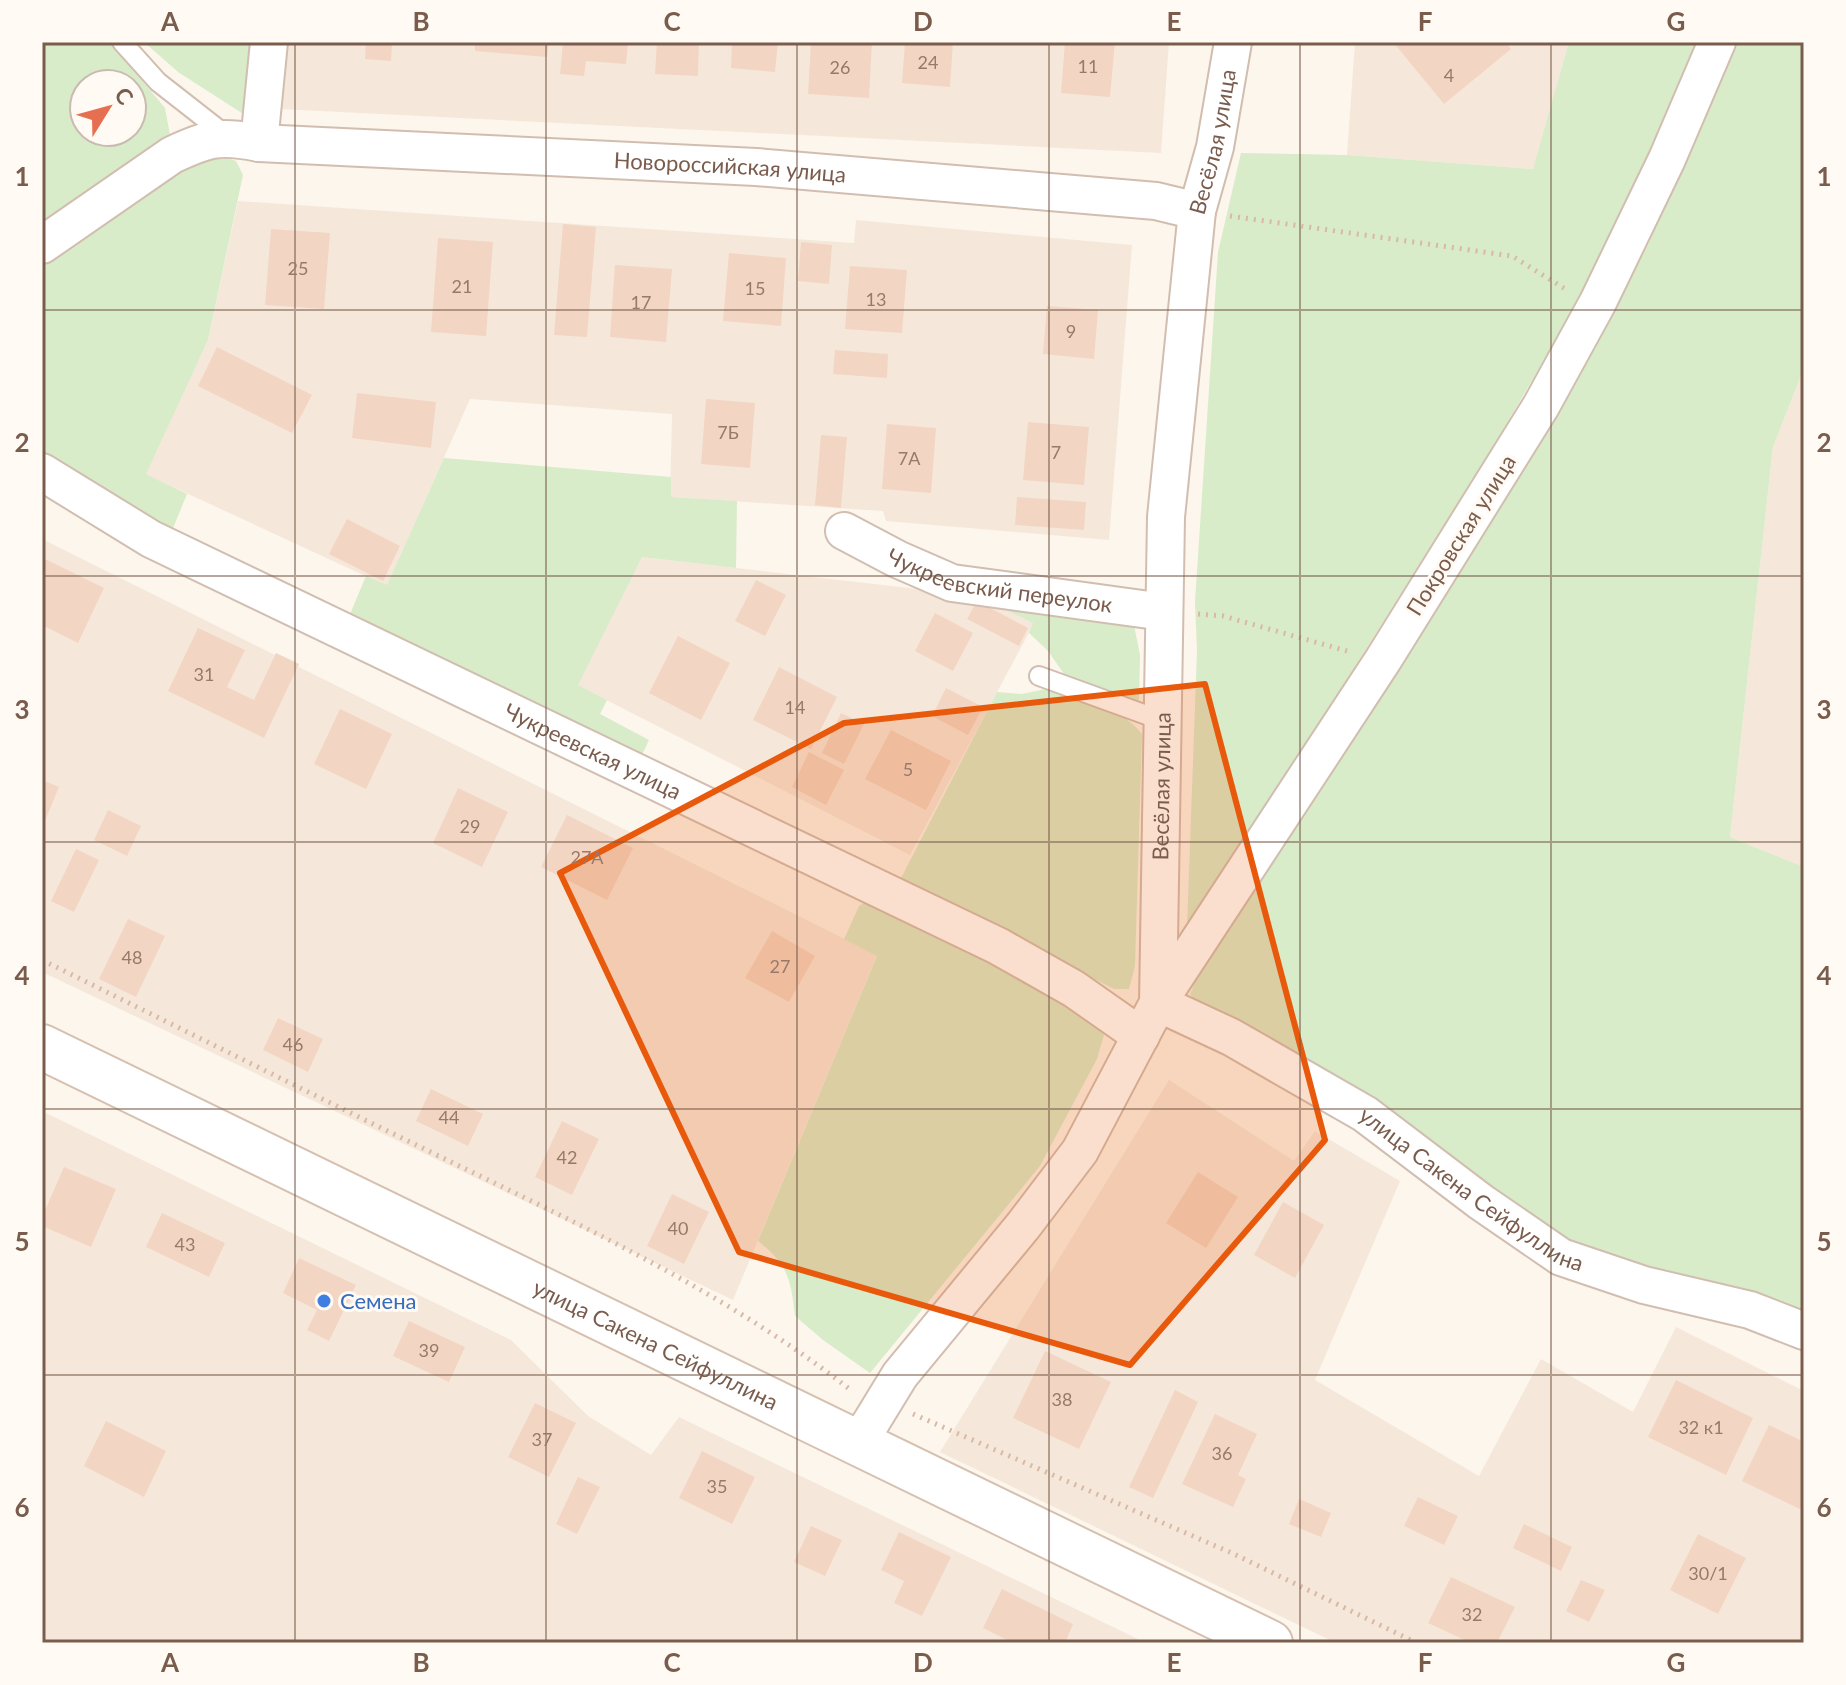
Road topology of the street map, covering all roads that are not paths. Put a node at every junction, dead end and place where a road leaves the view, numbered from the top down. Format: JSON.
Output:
{"nodes":[{"id":1,"x":122,"y":42,"type":"edge"},
{"id":2,"x":269,"y":42,"type":"edge"},
{"id":3,"x":1233,"y":42,"type":"edge"},
{"id":4,"x":1717,"y":42,"type":"edge"},
{"id":5,"x":244,"y":140,"type":"junction"},
{"id":6,"x":1197,"y":211,"type":"junction"},
{"id":7,"x":42,"y":245,"type":"edge"},
{"id":8,"x":42,"y":472,"type":"edge"},
{"id":9,"x":844,"y":531,"type":"dead end"},
{"id":10,"x":1164,"y":612,"type":"junction"},
{"id":11,"x":1039,"y":676,"type":"dead end"},
{"id":12,"x":1163,"y":721,"type":"junction"},
{"id":13,"x":1158,"y":1003,"type":"junction"},
{"id":14,"x":1141,"y":1036,"type":"junction"},
{"id":15,"x":42,"y":1047,"type":"edge"},
{"id":16,"x":1804,"y":1331,"type":"edge"},
{"id":17,"x":859,"y":1442,"type":"junction"},
{"id":18,"x":1270,"y":1643,"type":"edge"}],
"edges":[{"from":1,"to":5,"type":"lane"},
{"from":2,"to":5,"type":"street"},
{"from":3,"to":6,"type":"street","name":"Весёлая улица"},
{"from":4,"to":13,"type":"street","name":"Покровская улица"},
{"from":5,"to":6,"type":"street","name":"Новороссийская улица"},
{"from":5,"to":7,"type":"street","name":"Новороссийская улица"},
{"from":6,"to":10,"type":"street","name":"Весёлая улица"},
{"from":8,"to":14,"type":"street","name":"Чукреевская улица"},
{"from":9,"to":10,"type":"street","name":"Чукреевский переулок"},
{"from":10,"to":12,"type":"street","name":"Весёлая улица"},
{"from":11,"to":12,"type":"lane"},
{"from":12,"to":13,"type":"street","name":"Весёлая улица"},
{"from":13,"to":14,"type":"street","name":"Весёлая улица"},
{"from":13,"to":16,"type":"street","name":"улица Сакена Сейфуллина"},
{"from":14,"to":17,"type":"street","name":"Весёлая улица"},
{"from":15,"to":17,"type":"main road","name":"улица Сакена Сейфуллина"},
{"from":17,"to":18,"type":"main road","name":"улица Сакена Сейфуллина"}]}
